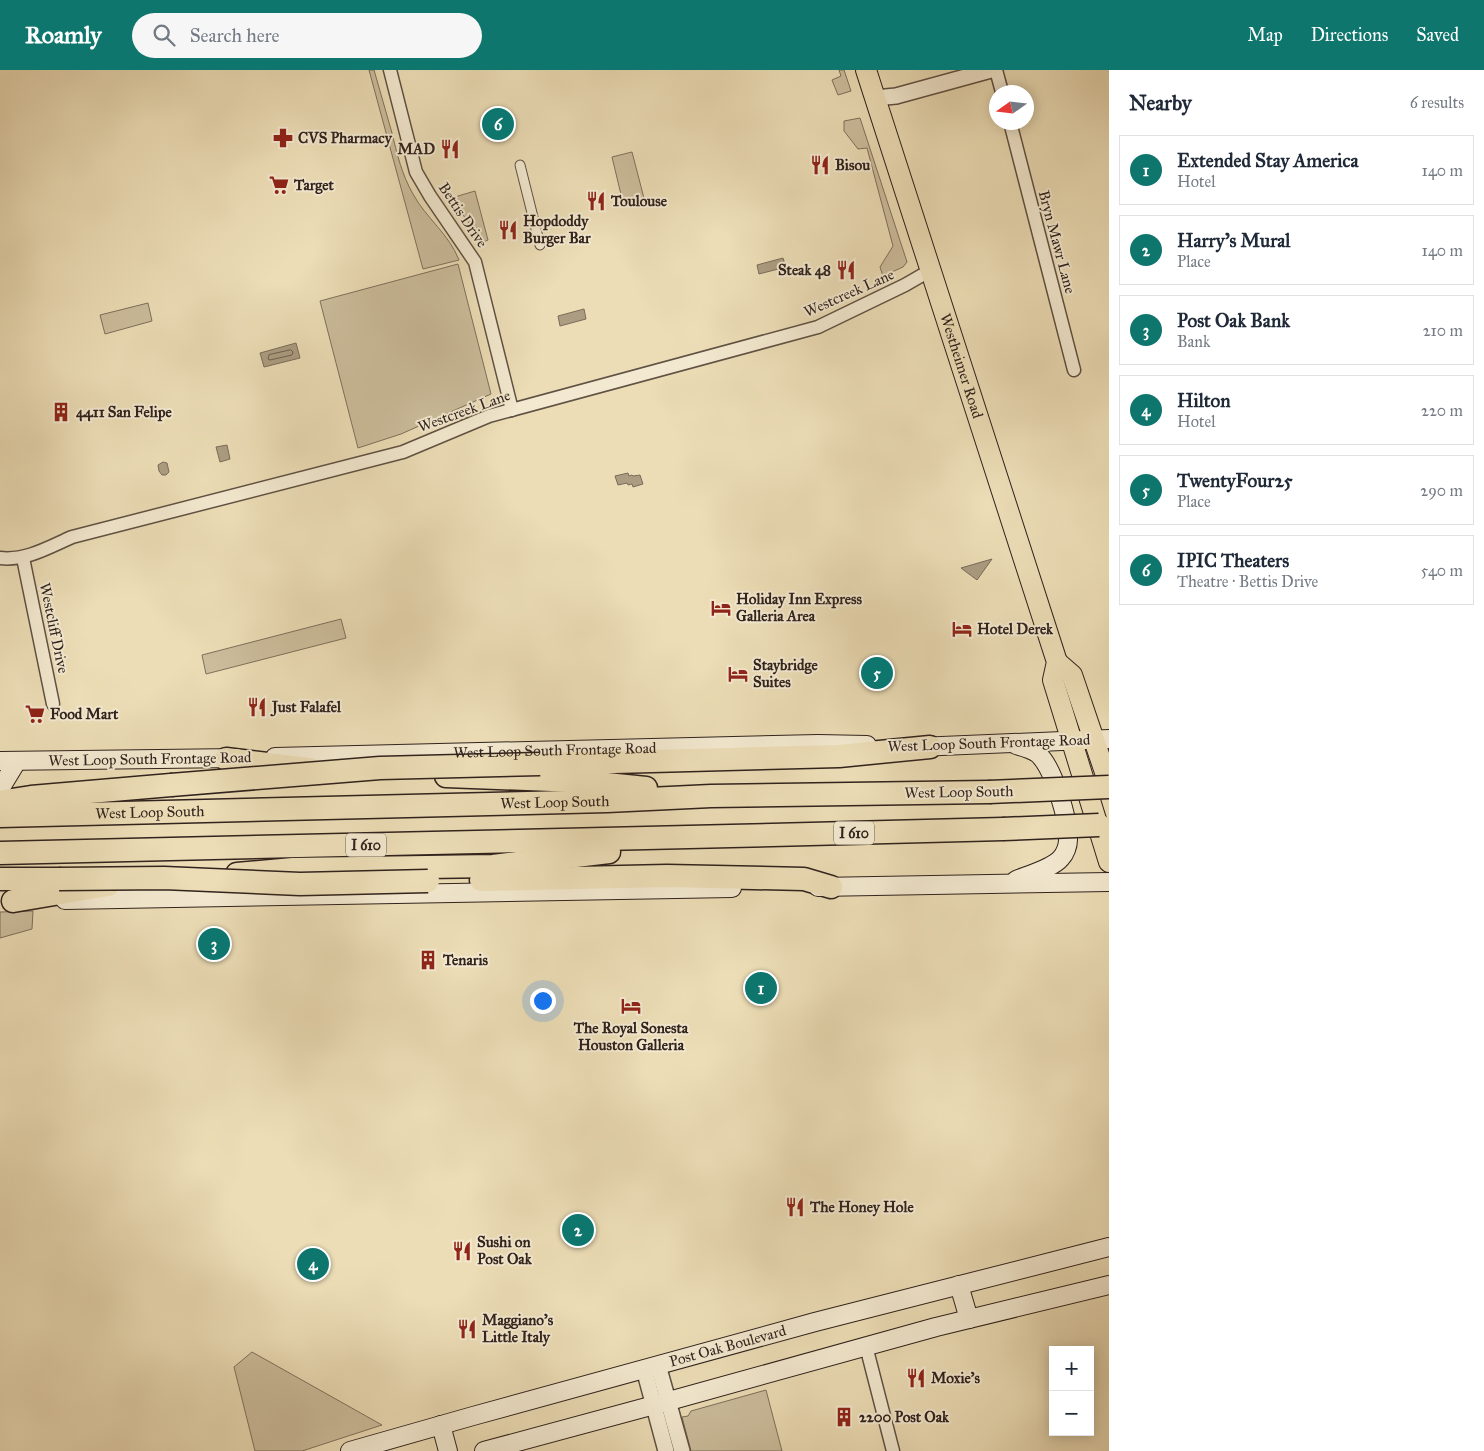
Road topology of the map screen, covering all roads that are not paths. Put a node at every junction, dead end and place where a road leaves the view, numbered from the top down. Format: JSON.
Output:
{"nodes":[{"id":1,"x":390,"y":70,"type":"edge"},
{"id":2,"x":866,"y":70,"type":"edge"},
{"id":3,"x":991,"y":70,"type":"edge"},
{"id":4,"x":996,"y":70,"type":"edge"},
{"id":5,"x":1000,"y":85,"type":"edge"},
{"id":6,"x":875,"y":98,"type":"junction"},
{"id":7,"x":1012,"y":130,"type":"edge"},
{"id":8,"x":520,"y":165,"type":"dead end"},
{"id":9,"x":540,"y":245,"type":"dead end"},
{"id":10,"x":931,"y":270,"type":"junction"},
{"id":11,"x":1074,"y":370,"type":"dead end"},
{"id":12,"x":512,"y":410,"type":"junction"},
{"id":13,"x":0,"y":558,"type":"edge"},
{"id":14,"x":23,"y":558,"type":"junction"},
{"id":15,"x":1056,"y":662,"type":"junction"},
{"id":16,"x":53,"y":704,"type":"dead end"},
{"id":17,"x":1101,"y":739,"type":"edge"},
{"id":18,"x":1071,"y":741,"type":"junction"},
{"id":19,"x":1012,"y":743,"type":"junction"},
{"id":20,"x":930,"y":747,"type":"junction"},
{"id":21,"x":0,"y":751,"type":"edge"},
{"id":22,"x":226,"y":758,"type":"junction"},
{"id":23,"x":9,"y":761,"type":"edge"},
{"id":24,"x":1109,"y":786,"type":"edge"},
{"id":25,"x":0,"y":789,"type":"edge"},
{"id":26,"x":711,"y":796,"type":"junction"},
{"id":27,"x":0,"y":802,"type":"edge"},
{"id":28,"x":9,"y":816,"type":"edge"},
{"id":29,"x":1106,"y":825,"type":"edge"},
{"id":30,"x":731,"y":836,"type":"junction"},
{"id":31,"x":0,"y":853,"type":"edge"},
{"id":32,"x":1109,"y":862,"type":"edge"},
{"id":33,"x":0,"y":879,"type":"edge"},
{"id":34,"x":1109,"y":882,"type":"edge"},
{"id":35,"x":1006,"y":884,"type":"junction"},
{"id":36,"x":831,"y":887,"type":"junction"},
{"id":37,"x":6,"y":901,"type":"edge"},
{"id":38,"x":1109,"y":1247,"type":"edge"},
{"id":39,"x":960,"y":1285,"type":"junction"},
{"id":40,"x":1109,"y":1285,"type":"edge"},
{"id":41,"x":969,"y":1319,"type":"junction"},
{"id":42,"x":866,"y":1346,"type":"junction"},
{"id":43,"x":651,"y":1367,"type":"junction"},
{"id":44,"x":661,"y":1404,"type":"junction"},
{"id":45,"x":441,"y":1425,"type":"junction"},
{"id":46,"x":350,"y":1451,"type":"edge"},
{"id":47,"x":448,"y":1451,"type":"edge"},
{"id":48,"x":484,"y":1451,"type":"edge"},
{"id":49,"x":666,"y":1451,"type":"edge"},
{"id":50,"x":682,"y":1451,"type":"edge"},
{"id":51,"x":893,"y":1451,"type":"edge"}],
"edges":[{"from":1,"to":12,"type":"street","name":"Bettis Drive"},
{"from":2,"to":6,"type":"main road","name":"Westheimer Road"},
{"from":3,"to":6,"type":"street"},
{"from":4,"to":5,"type":"street"},
{"from":6,"to":10,"type":"main road","name":"Westheimer Road"},
{"from":7,"to":11,"type":"street","name":"Bryn Mawr Lane"},
{"from":8,"to":9,"type":"street"},
{"from":10,"to":12,"type":"street","name":"Westcreek Lane"},
{"from":10,"to":15,"type":"main road","name":"Westheimer Road"},
{"from":12,"to":14,"type":"street","name":"Westcreek Lane"},
{"from":13,"to":14,"type":"street","name":"Westcreek Lane"},
{"from":14,"to":16,"type":"street","name":"Westcliff Drive"},
{"from":15,"to":17,"type":"main road","name":"Westheimer Road"},
{"from":15,"to":18,"type":"main road","name":"Westheimer Road"},
{"from":17,"to":18,"type":"main road","name":"West Loop South Frontage Road"},
{"from":17,"to":24,"type":"main road","name":"Westheimer Road"},
{"from":18,"to":19,"type":"main road","name":"West Loop South Frontage Road"},
{"from":18,"to":32,"type":"main road","name":"Westheimer Road"},
{"from":19,"to":20,"type":"main road","name":"West Loop South Frontage Road"},
{"from":19,"to":35,"type":"main road"},
{"from":20,"to":22,"type":"main road","name":"West Loop South Frontage Road"},
{"from":20,"to":27,"type":"highway","bridge":true},
{"from":21,"to":23,"type":"main road"},
{"from":22,"to":23,"type":"main road","name":"West Loop South Frontage Road"},
{"from":22,"to":26,"type":"highway"},
{"from":23,"to":25,"type":"main road"},
{"from":24,"to":26,"type":"highway","name":"West Loop South","bridge":true},
{"from":26,"to":28,"type":"highway","name":"West Loop South"},
{"from":29,"to":30,"type":"highway","number":"I 610","bridge":true},
{"from":30,"to":31,"type":"highway","number":"I 610"},
{"from":30,"to":37,"type":"highway"},
{"from":33,"to":36,"type":"highway","bridge":true},
{"from":34,"to":35,"type":"main road"},
{"from":35,"to":36,"type":"main road"},
{"from":36,"to":37,"type":"main road"},
{"from":38,"to":39,"type":"main road","name":"Post Oak Boulevard"},
{"from":39,"to":41,"type":"main road"},
{"from":39,"to":43,"type":"main road","name":"Post Oak Boulevard"},
{"from":40,"to":41,"type":"main road"},
{"from":41,"to":42,"type":"main road"},
{"from":42,"to":44,"type":"main road"},
{"from":42,"to":51,"type":"street"},
{"from":43,"to":44,"type":"street"},
{"from":43,"to":45,"type":"main road","name":"Post Oak Boulevard"},
{"from":44,"to":48,"type":"main road"},
{"from":44,"to":49,"type":"street"},
{"from":44,"to":50,"type":"street"},
{"from":45,"to":46,"type":"main road","name":"Post Oak Boulevard"},
{"from":45,"to":47,"type":"main road"}]}
